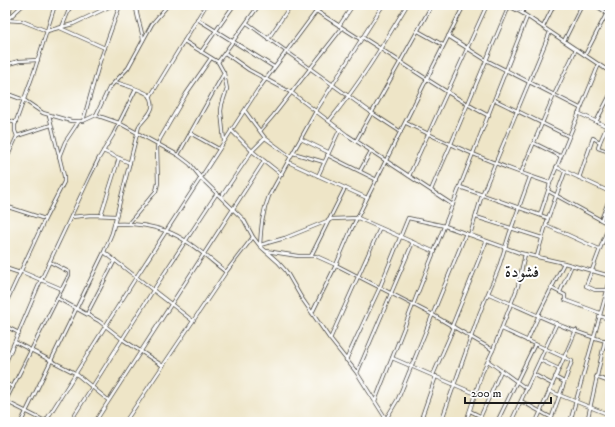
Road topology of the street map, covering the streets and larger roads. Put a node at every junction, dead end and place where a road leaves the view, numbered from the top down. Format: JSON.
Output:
{"nodes":[{"id":1,"x":11,"y":5,"type":"edge"},
{"id":2,"x":23,"y":5,"type":"edge"},
{"id":3,"x":55,"y":5,"type":"edge"},
{"id":4,"x":72,"y":5,"type":"edge"},
{"id":5,"x":113,"y":5,"type":"edge"},
{"id":6,"x":120,"y":5,"type":"edge"},
{"id":7,"x":136,"y":5,"type":"edge"},
{"id":8,"x":168,"y":5,"type":"edge"},
{"id":9,"x":206,"y":5,"type":"edge"},
{"id":10,"x":234,"y":5,"type":"edge"},
{"id":11,"x":259,"y":5,"type":"edge"},
{"id":12,"x":291,"y":5,"type":"edge"},
{"id":13,"x":307,"y":5,"type":"edge"},
{"id":14,"x":321,"y":5,"type":"edge"},
{"id":15,"x":353,"y":5,"type":"edge"},
{"id":16,"x":383,"y":5,"type":"edge"},
{"id":17,"x":407,"y":5,"type":"edge"},
{"id":18,"x":432,"y":5,"type":"edge"},
{"id":19,"x":464,"y":5,"type":"edge"},
{"id":20,"x":487,"y":5,"type":"edge"},
{"id":21,"x":508,"y":5,"type":"edge"},
{"id":22,"x":526,"y":5,"type":"edge"},
{"id":23,"x":554,"y":5,"type":"edge"},
{"id":24,"x":582,"y":5,"type":"edge"},
{"id":25,"x":595,"y":5,"type":"edge"},
{"id":26,"x":610,"y":7,"type":"edge"},
{"id":27,"x":317,"y":12,"type":"junction"},
{"id":28,"x":522,"y":13,"type":"junction"},
{"id":29,"x":609,"y":14,"type":"edge"},
{"id":30,"x":527,"y":17,"type":"junction"},
{"id":31,"x":7,"y":19,"type":"edge"},
{"id":32,"x":197,"y":19,"type":"junction"},
{"id":33,"x":247,"y":23,"type":"junction"},
{"id":34,"x":338,"y":26,"type":"junction"},
{"id":35,"x":61,"y":27,"type":"junction"},
{"id":36,"x":543,"y":27,"type":"junction"},
{"id":37,"x":342,"y":28,"type":"junction"},
{"id":38,"x":418,"y":30,"type":"junction"},
{"id":39,"x":47,"y":31,"type":"junction"},
{"id":40,"x":215,"y":31,"type":"junction"},
{"id":41,"x":550,"y":32,"type":"junction"},
{"id":42,"x":448,"y":36,"type":"junction"},
{"id":43,"x":361,"y":38,"type":"junction"},
{"id":44,"x":268,"y":39,"type":"junction"},
{"id":45,"x":143,"y":40,"type":"junction"},
{"id":46,"x":184,"y":41,"type":"junction"},
{"id":47,"x":564,"y":41,"type":"junction"},
{"id":48,"x":233,"y":42,"type":"junction"},
{"id":49,"x":443,"y":45,"type":"junction"},
{"id":50,"x":105,"y":48,"type":"junction"},
{"id":51,"x":381,"y":48,"type":"junction"},
{"id":52,"x":466,"y":48,"type":"junction"},
{"id":53,"x":576,"y":49,"type":"junction"},
{"id":54,"x":201,"y":52,"type":"junction"},
{"id":55,"x":287,"y":52,"type":"junction"},
{"id":56,"x":225,"y":53,"type":"junction"},
{"id":57,"x":585,"y":55,"type":"junction"},
{"id":58,"x":211,"y":58,"type":"junction"},
{"id":59,"x":38,"y":60,"type":"junction"},
{"id":60,"x":486,"y":60,"type":"junction"},
{"id":61,"x":400,"y":61,"type":"junction"},
{"id":62,"x":218,"y":62,"type":"junction"},
{"id":63,"x":610,"y":62,"type":"edge"},
{"id":64,"x":599,"y":64,"type":"junction"},
{"id":65,"x":5,"y":65,"type":"edge"},
{"id":66,"x":274,"y":68,"type":"junction"},
{"id":67,"x":311,"y":69,"type":"junction"},
{"id":68,"x":606,"y":69,"type":"junction"},
{"id":69,"x":505,"y":71,"type":"junction"},
{"id":70,"x":610,"y":72,"type":"edge"},
{"id":71,"x":224,"y":73,"type":"junction"},
{"id":72,"x":266,"y":78,"type":"junction"},
{"id":73,"x":426,"y":80,"type":"junction"},
{"id":74,"x":115,"y":82,"type":"junction"},
{"id":75,"x":528,"y":82,"type":"junction"},
{"id":76,"x":333,"y":85,"type":"junction"},
{"id":77,"x":136,"y":89,"type":"junction"},
{"id":78,"x":446,"y":92,"type":"junction"},
{"id":79,"x":5,"y":93,"type":"edge"},
{"id":80,"x":292,"y":93,"type":"junction"},
{"id":81,"x":554,"y":95,"type":"junction"},
{"id":82,"x":610,"y":95,"type":"edge"},
{"id":83,"x":150,"y":96,"type":"junction"},
{"id":84,"x":350,"y":97,"type":"junction"},
{"id":85,"x":24,"y":100,"type":"junction"},
{"id":86,"x":495,"y":100,"type":"junction"},
{"id":87,"x":467,"y":105,"type":"junction"},
{"id":88,"x":580,"y":108,"type":"junction"},
{"id":89,"x":245,"y":110,"type":"junction"},
{"id":90,"x":316,"y":111,"type":"junction"},
{"id":91,"x":517,"y":111,"type":"junction"},
{"id":92,"x":372,"y":113,"type":"junction"},
{"id":93,"x":578,"y":114,"type":"junction"},
{"id":94,"x":49,"y":115,"type":"junction"},
{"id":95,"x":96,"y":115,"type":"junction"},
{"id":96,"x":488,"y":116,"type":"junction"},
{"id":97,"x":610,"y":118,"type":"edge"},
{"id":98,"x":5,"y":119,"type":"edge"},
{"id":99,"x":79,"y":121,"type":"junction"},
{"id":100,"x":83,"y":121,"type":"junction"},
{"id":101,"x":329,"y":121,"type":"junction"},
{"id":102,"x":596,"y":122,"type":"junction"},
{"id":103,"x":16,"y":123,"type":"junction"},
{"id":104,"x":119,"y":123,"type":"junction"},
{"id":105,"x":406,"y":123,"type":"junction"},
{"id":106,"x":542,"y":123,"type":"junction"},
{"id":107,"x":51,"y":125,"type":"junction"},
{"id":108,"x":606,"y":126,"type":"junction"},
{"id":109,"x":340,"y":129,"type":"junction"},
{"id":110,"x":231,"y":130,"type":"junction"},
{"id":111,"x":260,"y":130,"type":"junction"},
{"id":112,"x":401,"y":132,"type":"junction"},
{"id":113,"x":138,"y":133,"type":"junction"},
{"id":114,"x":190,"y":133,"type":"junction"},
{"id":115,"x":428,"y":134,"type":"junction"},
{"id":116,"x":17,"y":136,"type":"junction"},
{"id":117,"x":568,"y":136,"type":"junction"},
{"id":118,"x":265,"y":138,"type":"junction"},
{"id":119,"x":301,"y":139,"type":"junction"},
{"id":120,"x":224,"y":141,"type":"junction"},
{"id":121,"x":356,"y":141,"type":"junction"},
{"id":122,"x":600,"y":142,"type":"junction"},
{"id":123,"x":534,"y":143,"type":"junction"},
{"id":124,"x":158,"y":144,"type":"junction"},
{"id":125,"x":451,"y":144,"type":"junction"},
{"id":126,"x":219,"y":148,"type":"junction"},
{"id":127,"x":103,"y":151,"type":"junction"},
{"id":128,"x":252,"y":151,"type":"junction"},
{"id":129,"x":371,"y":151,"type":"junction"},
{"id":130,"x":610,"y":152,"type":"edge"},
{"id":131,"x":293,"y":153,"type":"junction"},
{"id":132,"x":327,"y":154,"type":"junction"},
{"id":133,"x":473,"y":154,"type":"junction"},
{"id":134,"x":178,"y":155,"type":"junction"},
{"id":135,"x":560,"y":156,"type":"junction"},
{"id":136,"x":59,"y":157,"type":"junction"},
{"id":137,"x":291,"y":157,"type":"junction"},
{"id":138,"x":119,"y":158,"type":"junction"},
{"id":139,"x":264,"y":161,"type":"junction"},
{"id":140,"x":386,"y":161,"type":"junction"},
{"id":141,"x":5,"y":162,"type":"edge"},
{"id":142,"x":288,"y":162,"type":"junction"},
{"id":143,"x":324,"y":162,"type":"junction"},
{"id":144,"x":130,"y":163,"type":"junction"},
{"id":145,"x":496,"y":163,"type":"junction"},
{"id":146,"x":556,"y":167,"type":"junction"},
{"id":147,"x":360,"y":171,"type":"junction"},
{"id":148,"x":565,"y":172,"type":"junction"},
{"id":149,"x":521,"y":173,"type":"junction"},
{"id":150,"x":282,"y":175,"type":"junction"},
{"id":151,"x":318,"y":176,"type":"junction"},
{"id":152,"x":409,"y":176,"type":"junction"},
{"id":153,"x":530,"y":176,"type":"junction"},
{"id":154,"x":201,"y":178,"type":"junction"},
{"id":155,"x":579,"y":178,"type":"junction"},
{"id":156,"x":377,"y":180,"type":"junction"},
{"id":157,"x":550,"y":183,"type":"junction"},
{"id":158,"x":460,"y":187,"type":"junction"},
{"id":159,"x":344,"y":188,"type":"junction"},
{"id":160,"x":431,"y":190,"type":"junction"},
{"id":161,"x":548,"y":191,"type":"junction"},
{"id":162,"x":610,"y":192,"type":"edge"},
{"id":163,"x":217,"y":193,"type":"junction"},
{"id":164,"x":482,"y":195,"type":"junction"},
{"id":165,"x":556,"y":195,"type":"junction"},
{"id":166,"x":221,"y":197,"type":"junction"},
{"id":167,"x":610,"y":197,"type":"edge"},
{"id":168,"x":367,"y":198,"type":"junction"},
{"id":169,"x":453,"y":205,"type":"junction"},
{"id":170,"x":5,"y":206,"type":"edge"},
{"id":171,"x":519,"y":208,"type":"junction"},
{"id":172,"x":232,"y":209,"type":"junction"},
{"id":173,"x":101,"y":215,"type":"junction"},
{"id":174,"x":540,"y":215,"type":"junction"},
{"id":175,"x":116,"y":216,"type":"junction"},
{"id":176,"x":71,"y":217,"type":"junction"},
{"id":177,"x":476,"y":217,"type":"junction"},
{"id":178,"x":358,"y":218,"type":"junction"},
{"id":179,"x":548,"y":218,"type":"junction"},
{"id":180,"x":45,"y":219,"type":"junction"},
{"id":181,"x":328,"y":220,"type":"junction"},
{"id":182,"x":601,"y":220,"type":"junction"},
{"id":183,"x":114,"y":224,"type":"junction"},
{"id":184,"x":129,"y":224,"type":"junction"},
{"id":185,"x":546,"y":225,"type":"junction"},
{"id":186,"x":609,"y":225,"type":"edge"},
{"id":187,"x":445,"y":226,"type":"junction"},
{"id":188,"x":380,"y":228,"type":"junction"},
{"id":189,"x":511,"y":228,"type":"junction"},
{"id":190,"x":166,"y":231,"type":"junction"},
{"id":191,"x":466,"y":233,"type":"junction"},
{"id":192,"x":470,"y":235,"type":"junction"},
{"id":193,"x":253,"y":237,"type":"junction"},
{"id":194,"x":401,"y":237,"type":"junction"},
{"id":195,"x":542,"y":238,"type":"junction"},
{"id":196,"x":186,"y":242,"type":"junction"},
{"id":197,"x":413,"y":242,"type":"junction"},
{"id":198,"x":486,"y":242,"type":"junction"},
{"id":199,"x":260,"y":246,"type":"junction"},
{"id":200,"x":505,"y":248,"type":"junction"},
{"id":201,"x":599,"y":249,"type":"junction"},
{"id":202,"x":266,"y":251,"type":"junction"},
{"id":203,"x":104,"y":252,"type":"junction"},
{"id":204,"x":435,"y":252,"type":"junction"},
{"id":205,"x":525,"y":254,"type":"junction"},
{"id":206,"x":203,"y":255,"type":"junction"},
{"id":207,"x":310,"y":256,"type":"junction"},
{"id":208,"x":537,"y":256,"type":"junction"},
{"id":209,"x":115,"y":260,"type":"junction"},
{"id":210,"x":50,"y":262,"type":"junction"},
{"id":211,"x":564,"y":263,"type":"junction"},
{"id":212,"x":336,"y":265,"type":"junction"},
{"id":213,"x":572,"y":265,"type":"junction"},
{"id":214,"x":5,"y":268,"type":"edge"},
{"id":215,"x":591,"y":271,"type":"junction"},
{"id":216,"x":20,"y":272,"type":"junction"},
{"id":217,"x":226,"y":272,"type":"junction"},
{"id":218,"x":137,"y":276,"type":"junction"},
{"id":219,"x":359,"y":276,"type":"junction"},
{"id":220,"x":610,"y":276,"type":"edge"},
{"id":221,"x":42,"y":280,"type":"junction"},
{"id":222,"x":610,"y":280,"type":"edge"},
{"id":223,"x":380,"y":287,"type":"junction"},
{"id":224,"x":551,"y":288,"type":"junction"},
{"id":225,"x":62,"y":289,"type":"junction"},
{"id":226,"x":154,"y":289,"type":"junction"},
{"id":227,"x":607,"y":290,"type":"junction"},
{"id":228,"x":560,"y":292,"type":"junction"},
{"id":229,"x":392,"y":293,"type":"junction"},
{"id":230,"x":5,"y":294,"type":"edge"},
{"id":231,"x":489,"y":294,"type":"junction"},
{"id":232,"x":9,"y":296,"type":"junction"},
{"id":233,"x":57,"y":298,"type":"junction"},
{"id":234,"x":172,"y":303,"type":"junction"},
{"id":235,"x":511,"y":303,"type":"junction"},
{"id":236,"x":413,"y":304,"type":"junction"},
{"id":237,"x":5,"y":305,"type":"edge"},
{"id":238,"x":77,"y":309,"type":"junction"},
{"id":239,"x":312,"y":313,"type":"junction"},
{"id":240,"x":600,"y":313,"type":"junction"},
{"id":241,"x":87,"y":314,"type":"junction"},
{"id":242,"x":433,"y":315,"type":"junction"},
{"id":243,"x":538,"y":315,"type":"junction"},
{"id":244,"x":599,"y":316,"type":"junction"},
{"id":245,"x":610,"y":319,"type":"edge"},
{"id":246,"x":193,"y":321,"type":"junction"},
{"id":247,"x":557,"y":323,"type":"junction"},
{"id":248,"x":5,"y":326,"type":"edge"},
{"id":249,"x":105,"y":326,"type":"junction"},
{"id":250,"x":453,"y":327,"type":"junction"},
{"id":251,"x":502,"y":329,"type":"junction"},
{"id":252,"x":576,"y":330,"type":"junction"},
{"id":253,"x":19,"y":333,"type":"junction"},
{"id":254,"x":594,"y":337,"type":"junction"},
{"id":255,"x":472,"y":338,"type":"junction"},
{"id":256,"x":122,"y":339,"type":"junction"},
{"id":257,"x":330,"y":339,"type":"junction"},
{"id":258,"x":605,"y":340,"type":"junction"},
{"id":259,"x":527,"y":341,"type":"junction"},
{"id":260,"x":15,"y":342,"type":"junction"},
{"id":261,"x":610,"y":342,"type":"edge"},
{"id":262,"x":534,"y":344,"type":"junction"},
{"id":263,"x":545,"y":349,"type":"junction"},
{"id":264,"x":31,"y":350,"type":"junction"},
{"id":265,"x":493,"y":350,"type":"junction"},
{"id":266,"x":140,"y":351,"type":"junction"},
{"id":267,"x":563,"y":357,"type":"junction"},
{"id":268,"x":392,"y":358,"type":"junction"},
{"id":269,"x":51,"y":360,"type":"junction"},
{"id":270,"x":346,"y":360,"type":"junction"},
{"id":271,"x":540,"y":360,"type":"junction"},
{"id":272,"x":488,"y":361,"type":"junction"},
{"id":273,"x":5,"y":364,"type":"edge"},
{"id":274,"x":163,"y":366,"type":"junction"},
{"id":275,"x":411,"y":366,"type":"junction"},
{"id":276,"x":559,"y":368,"type":"junction"},
{"id":277,"x":501,"y":371,"type":"junction"},
{"id":278,"x":75,"y":373,"type":"junction"},
{"id":279,"x":357,"y":373,"type":"junction"},
{"id":280,"x":533,"y":374,"type":"junction"},
{"id":281,"x":435,"y":376,"type":"junction"},
{"id":282,"x":555,"y":377,"type":"junction"},
{"id":283,"x":596,"y":378,"type":"junction"},
{"id":284,"x":516,"y":382,"type":"junction"},
{"id":285,"x":564,"y":382,"type":"junction"},
{"id":286,"x":610,"y":382,"type":"edge"},
{"id":287,"x":5,"y":384,"type":"edge"},
{"id":288,"x":552,"y":384,"type":"junction"},
{"id":289,"x":455,"y":385,"type":"junction"},
{"id":290,"x":12,"y":387,"type":"junction"},
{"id":291,"x":92,"y":387,"type":"junction"},
{"id":292,"x":527,"y":389,"type":"junction"},
{"id":293,"x":549,"y":391,"type":"junction"},
{"id":294,"x":476,"y":394,"type":"junction"},
{"id":295,"x":559,"y":395,"type":"junction"},
{"id":296,"x":108,"y":400,"type":"junction"},
{"id":297,"x":521,"y":401,"type":"junction"},
{"id":298,"x":5,"y":402,"type":"edge"},
{"id":299,"x":375,"y":402,"type":"junction"},
{"id":300,"x":576,"y":402,"type":"junction"},
{"id":301,"x":590,"y":408,"type":"junction"},
{"id":302,"x":470,"y":411,"type":"junction"},
{"id":303,"x":26,"y":412,"type":"junction"},
{"id":304,"x":540,"y":412,"type":"junction"},
{"id":305,"x":610,"y":415,"type":"edge"},
{"id":306,"x":552,"y":418,"type":"junction"},
{"id":307,"x":479,"y":419,"type":"edge"},
{"id":308,"x":387,"y":421,"type":"edge"},
{"id":309,"x":420,"y":421,"type":"edge"},
{"id":310,"x":21,"y":422,"type":"edge"},
{"id":311,"x":45,"y":422,"type":"edge"},
{"id":312,"x":70,"y":422,"type":"edge"},
{"id":313,"x":95,"y":422,"type":"edge"},
{"id":314,"x":125,"y":422,"type":"edge"},
{"id":315,"x":424,"y":422,"type":"edge"},
{"id":316,"x":441,"y":422,"type":"edge"},
{"id":317,"x":466,"y":422,"type":"edge"},
{"id":318,"x":485,"y":422,"type":"edge"},
{"id":319,"x":497,"y":422,"type":"edge"},
{"id":320,"x":512,"y":422,"type":"edge"},
{"id":321,"x":536,"y":422,"type":"edge"},
{"id":322,"x":550,"y":422,"type":"edge"},
{"id":323,"x":570,"y":422,"type":"edge"},
{"id":324,"x":587,"y":422,"type":"edge"}],
"edges":[{"from":1,"to":31,"type":"street"},
{"from":2,"to":31,"type":"street"},
{"from":3,"to":39,"type":"street"},
{"from":4,"to":35,"type":"street"},
{"from":5,"to":35,"type":"street"},
{"from":6,"to":50,"type":"street"},
{"from":7,"to":45,"type":"street"},
{"from":8,"to":45,"type":"street"},
{"from":9,"to":32,"type":"street"},
{"from":10,"to":40,"type":"street"},
{"from":11,"to":33,"type":"street"},
{"from":12,"to":44,"type":"street"},
{"from":13,"to":27,"type":"street"},
{"from":14,"to":27,"type":"street"},
{"from":15,"to":34,"type":"street"},
{"from":16,"to":43,"type":"street"},
{"from":17,"to":51,"type":"street"},
{"from":18,"to":38,"type":"street"},
{"from":19,"to":42,"type":"street"},
{"from":20,"to":52,"type":"street"},
{"from":21,"to":28,"type":"street"},
{"from":21,"to":60,"type":"street"},
{"from":22,"to":28,"type":"street"},
{"from":23,"to":36,"type":"street"},
{"from":24,"to":47,"type":"street"},
{"from":25,"to":29,"type":"street"},
{"from":26,"to":29,"type":"street"},
{"from":27,"to":34,"type":"street"},
{"from":27,"to":55,"type":"street"},
{"from":28,"to":30,"type":"street"},
{"from":29,"to":57,"type":"street"},
{"from":30,"to":36,"type":"street"},
{"from":30,"to":69,"type":"street"},
{"from":31,"to":39,"type":"street"},
{"from":32,"to":40,"type":"street"},
{"from":32,"to":46,"type":"street"},
{"from":33,"to":44,"type":"street"},
{"from":33,"to":48,"type":"street"},
{"from":34,"to":37,"type":"street"},
{"from":35,"to":39,"type":"street"},
{"from":35,"to":50,"type":"street"},
{"from":36,"to":41,"type":"street"},
{"from":37,"to":43,"type":"street"},
{"from":37,"to":67,"type":"street"},
{"from":38,"to":49,"type":"street"},
{"from":38,"to":61,"type":"street"},
{"from":39,"to":59,"type":"street"},
{"from":40,"to":48,"type":"street"},
{"from":40,"to":54,"type":"street"},
{"from":41,"to":47,"type":"street"},
{"from":41,"to":75,"type":"street"},
{"from":42,"to":49,"type":"street"},
{"from":42,"to":52,"type":"street"},
{"from":43,"to":51,"type":"street"},
{"from":43,"to":76,"type":"street"},
{"from":44,"to":55,"type":"street"},
{"from":45,"to":74,"type":"street"},
{"from":46,"to":54,"type":"street"},
{"from":46,"to":83,"type":"street"},
{"from":47,"to":53,"type":"street"},
{"from":48,"to":56,"type":"street"},
{"from":48,"to":66,"type":"street"},
{"from":49,"to":73,"type":"street"},
{"from":50,"to":100,"type":"street"},
{"from":51,"to":61,"type":"street"},
{"from":51,"to":84,"type":"street"},
{"from":52,"to":60,"type":"street"},
{"from":52,"to":78,"type":"street"},
{"from":53,"to":57,"type":"street"},
{"from":53,"to":81,"type":"street"},
{"from":54,"to":58,"type":"street"},
{"from":55,"to":66,"type":"street"},
{"from":55,"to":67,"type":"street"},
{"from":56,"to":62,"type":"street"},
{"from":56,"to":72,"type":"street"},
{"from":57,"to":64,"type":"street"},
{"from":58,"to":62,"type":"street"},
{"from":58,"to":124,"type":"street"},
{"from":59,"to":65,"type":"street"},
{"from":59,"to":85,"type":"street"},
{"from":60,"to":69,"type":"street"},
{"from":60,"to":87,"type":"street"},
{"from":61,"to":73,"type":"street"},
{"from":61,"to":92,"type":"street"},
{"from":62,"to":71,"type":"street"},
{"from":63,"to":68,"type":"street"},
{"from":64,"to":68,"type":"street"},
{"from":64,"to":88,"type":"street"},
{"from":66,"to":72,"type":"street"},
{"from":67,"to":76,"type":"street"},
{"from":67,"to":80,"type":"street"},
{"from":68,"to":70,"type":"street"},
{"from":69,"to":75,"type":"street"},
{"from":69,"to":86,"type":"street"},
{"from":71,"to":114,"type":"street"},
{"from":71,"to":120,"type":"street"},
{"from":72,"to":80,"type":"street"},
{"from":72,"to":89,"type":"street"},
{"from":73,"to":78,"type":"street"},
{"from":73,"to":105,"type":"street"},
{"from":74,"to":77,"type":"street"},
{"from":74,"to":95,"type":"street"},
{"from":75,"to":81,"type":"street"},
{"from":75,"to":91,"type":"street"},
{"from":76,"to":84,"type":"street"},
{"from":76,"to":90,"type":"street"},
{"from":77,"to":83,"type":"street"},
{"from":77,"to":104,"type":"street"},
{"from":78,"to":87,"type":"street"},
{"from":78,"to":115,"type":"street"},
{"from":79,"to":85,"type":"street"},
{"from":80,"to":90,"type":"street"},
{"from":80,"to":111,"type":"street"},
{"from":81,"to":88,"type":"street"},
{"from":81,"to":106,"type":"street"},
{"from":82,"to":102,"type":"street"},
{"from":83,"to":113,"type":"street"},
{"from":84,"to":92,"type":"street"},
{"from":84,"to":101,"type":"street"},
{"from":85,"to":94,"type":"street"},
{"from":85,"to":103,"type":"street"},
{"from":86,"to":91,"type":"street"},
{"from":86,"to":96,"type":"street"},
{"from":87,"to":96,"type":"street"},
{"from":87,"to":125,"type":"street"},
{"from":88,"to":93,"type":"street"},
{"from":89,"to":110,"type":"street"},
{"from":89,"to":111,"type":"street"},
{"from":90,"to":101,"type":"street"},
{"from":90,"to":119,"type":"street"},
{"from":91,"to":106,"type":"street"},
{"from":91,"to":145,"type":"street"},
{"from":92,"to":112,"type":"street"},
{"from":92,"to":121,"type":"street"},
{"from":93,"to":102,"type":"street"},
{"from":93,"to":117,"type":"street"},
{"from":94,"to":99,"type":"street"},
{"from":94,"to":107,"type":"street"},
{"from":95,"to":100,"type":"street"},
{"from":95,"to":104,"type":"street"},
{"from":96,"to":133,"type":"street"},
{"from":97,"to":108,"type":"street"},
{"from":98,"to":103,"type":"street"},
{"from":99,"to":100,"type":"street"},
{"from":99,"to":136,"type":"street"},
{"from":101,"to":109,"type":"street"},
{"from":102,"to":108,"type":"street"},
{"from":103,"to":116,"type":"street"},
{"from":104,"to":113,"type":"street"},
{"from":104,"to":127,"type":"street"},
{"from":105,"to":112,"type":"street"},
{"from":105,"to":115,"type":"street"},
{"from":106,"to":117,"type":"street"},
{"from":106,"to":123,"type":"street"},
{"from":107,"to":116,"type":"street"},
{"from":107,"to":136,"type":"street"},
{"from":108,"to":122,"type":"street"},
{"from":109,"to":121,"type":"street"},
{"from":109,"to":132,"type":"street"},
{"from":110,"to":120,"type":"street"},
{"from":110,"to":128,"type":"street"},
{"from":111,"to":118,"type":"street"},
{"from":112,"to":140,"type":"street"},
{"from":113,"to":124,"type":"street"},
{"from":113,"to":144,"type":"street"},
{"from":114,"to":126,"type":"street"},
{"from":114,"to":134,"type":"street"},
{"from":115,"to":125,"type":"street"},
{"from":115,"to":152,"type":"street"},
{"from":116,"to":141,"type":"street"},
{"from":117,"to":135,"type":"street"},
{"from":118,"to":128,"type":"street"},
{"from":118,"to":137,"type":"street"},
{"from":119,"to":131,"type":"street"},
{"from":119,"to":132,"type":"street"},
{"from":120,"to":126,"type":"street"},
{"from":121,"to":129,"type":"street"},
{"from":122,"to":130,"type":"street"},
{"from":122,"to":155,"type":"street"},
{"from":123,"to":135,"type":"street"},
{"from":123,"to":149,"type":"street"},
{"from":124,"to":134,"type":"street"},
{"from":124,"to":184,"type":"street"},
{"from":125,"to":133,"type":"street"},
{"from":125,"to":160,"type":"street"},
{"from":126,"to":154,"type":"street"},
{"from":127,"to":138,"type":"street"},
{"from":127,"to":176,"type":"street"},
{"from":128,"to":139,"type":"street"},
{"from":128,"to":166,"type":"street"},
{"from":129,"to":140,"type":"street"},
{"from":129,"to":147,"type":"street"},
{"from":131,"to":137,"type":"street"},
{"from":131,"to":143,"type":"street"},
{"from":132,"to":143,"type":"street"},
{"from":132,"to":147,"type":"street"},
{"from":133,"to":145,"type":"street"},
{"from":133,"to":158,"type":"street"},
{"from":134,"to":154,"type":"street"},
{"from":135,"to":146,"type":"street"},
{"from":136,"to":180,"type":"street"},
{"from":137,"to":142,"type":"street"},
{"from":138,"to":144,"type":"street"},
{"from":138,"to":173,"type":"street"},
{"from":139,"to":150,"type":"street"},
{"from":139,"to":172,"type":"street"},
{"from":140,"to":152,"type":"street"},
{"from":140,"to":156,"type":"street"},
{"from":142,"to":150,"type":"street"},
{"from":142,"to":151,"type":"street"},
{"from":143,"to":151,"type":"street"},
{"from":144,"to":175,"type":"street"},
{"from":145,"to":149,"type":"street"},
{"from":145,"to":164,"type":"street"},
{"from":146,"to":148,"type":"street"},
{"from":146,"to":157,"type":"street"},
{"from":147,"to":156,"type":"street"},
{"from":148,"to":155,"type":"street"},
{"from":148,"to":165,"type":"street"},
{"from":149,"to":153,"type":"street"},
{"from":150,"to":199,"type":"street"},
{"from":151,"to":159,"type":"street"},
{"from":152,"to":160,"type":"street"},
{"from":153,"to":157,"type":"street"},
{"from":153,"to":171,"type":"street"},
{"from":154,"to":163,"type":"street"},
{"from":154,"to":190,"type":"street"},
{"from":155,"to":162,"type":"street"},
{"from":156,"to":168,"type":"street"},
{"from":157,"to":161,"type":"street"},
{"from":158,"to":164,"type":"street"},
{"from":158,"to":169,"type":"street"},
{"from":159,"to":168,"type":"street"},
{"from":159,"to":181,"type":"street"},
{"from":160,"to":169,"type":"street"},
{"from":161,"to":165,"type":"street"},
{"from":161,"to":174,"type":"street"},
{"from":163,"to":166,"type":"street"},
{"from":163,"to":196,"type":"street"},
{"from":164,"to":171,"type":"street"},
{"from":164,"to":177,"type":"street"},
{"from":165,"to":179,"type":"street"},
{"from":165,"to":182,"type":"street"},
{"from":166,"to":172,"type":"street"},
{"from":167,"to":182,"type":"street"},
{"from":168,"to":178,"type":"street"},
{"from":169,"to":187,"type":"street"},
{"from":170,"to":180,"type":"street"},
{"from":171,"to":174,"type":"street"},
{"from":171,"to":189,"type":"street"},
{"from":172,"to":193,"type":"street"},
{"from":172,"to":206,"type":"street"},
{"from":173,"to":175,"type":"street"},
{"from":173,"to":176,"type":"street"},
{"from":174,"to":179,"type":"street"},
{"from":175,"to":183,"type":"street"},
{"from":176,"to":210,"type":"street"},
{"from":177,"to":189,"type":"street"},
{"from":177,"to":192,"type":"street"},
{"from":178,"to":181,"type":"street"},
{"from":178,"to":188,"type":"street"},
{"from":178,"to":212,"type":"street"},
{"from":179,"to":185,"type":"street"},
{"from":180,"to":216,"type":"street"},
{"from":181,"to":199,"type":"street"},
{"from":181,"to":207,"type":"street"},
{"from":182,"to":186,"type":"street"},
{"from":183,"to":184,"type":"street"},
{"from":183,"to":203,"type":"street"},
{"from":184,"to":190,"type":"street"},
{"from":185,"to":195,"type":"street"},
{"from":185,"to":201,"type":"street"},
{"from":186,"to":201,"type":"street"},
{"from":187,"to":191,"type":"street"},
{"from":187,"to":194,"type":"street"},
{"from":187,"to":204,"type":"street"},
{"from":188,"to":194,"type":"street"},
{"from":188,"to":219,"type":"street"},
{"from":189,"to":195,"type":"street"},
{"from":189,"to":200,"type":"street"},
{"from":190,"to":196,"type":"street"},
{"from":190,"to":218,"type":"street"},
{"from":191,"to":192,"type":"street"},
{"from":191,"to":242,"type":"street"},
{"from":192,"to":198,"type":"street"},
{"from":193,"to":199,"type":"street"},
{"from":193,"to":217,"type":"street"},
{"from":194,"to":197,"type":"street"},
{"from":194,"to":223,"type":"street"},
{"from":195,"to":208,"type":"street"},
{"from":196,"to":206,"type":"street"},
{"from":196,"to":226,"type":"street"},
{"from":197,"to":204,"type":"street"},
{"from":197,"to":229,"type":"street"},
{"from":198,"to":200,"type":"street"},
{"from":198,"to":250,"type":"street"},
{"from":199,"to":202,"type":"street"},
{"from":200,"to":205,"type":"street"},
{"from":200,"to":231,"type":"street"},
{"from":201,"to":215,"type":"street"},
{"from":202,"to":207,"type":"street"},
{"from":202,"to":239,"type":"street"},
{"from":203,"to":209,"type":"street"},
{"from":203,"to":238,"type":"street"},
{"from":204,"to":236,"type":"street"},
{"from":205,"to":208,"type":"street"},
{"from":205,"to":235,"type":"street"},
{"from":206,"to":217,"type":"street"},
{"from":206,"to":234,"type":"street"},
{"from":207,"to":212,"type":"street"},
{"from":208,"to":211,"type":"street"},
{"from":209,"to":218,"type":"street"},
{"from":209,"to":241,"type":"street"},
{"from":210,"to":221,"type":"street"},
{"from":210,"to":225,"type":"street"},
{"from":211,"to":213,"type":"street"},
{"from":211,"to":224,"type":"street"},
{"from":212,"to":219,"type":"street"},
{"from":212,"to":239,"type":"street"},
{"from":213,"to":215,"type":"street"},
{"from":213,"to":228,"type":"street"},
{"from":214,"to":216,"type":"street"},
{"from":215,"to":220,"type":"street"},
{"from":215,"to":227,"type":"street"},
{"from":216,"to":221,"type":"street"},
{"from":216,"to":232,"type":"street"},
{"from":217,"to":246,"type":"street"},
{"from":218,"to":226,"type":"street"},
{"from":218,"to":249,"type":"street"},
{"from":219,"to":223,"type":"street"},
{"from":219,"to":257,"type":"street"},
{"from":221,"to":225,"type":"street"},
{"from":221,"to":253,"type":"street"},
{"from":222,"to":227,"type":"street"},
{"from":223,"to":229,"type":"street"},
{"from":223,"to":270,"type":"street"},
{"from":224,"to":228,"type":"street"},
{"from":224,"to":243,"type":"street"},
{"from":225,"to":233,"type":"street"},
{"from":226,"to":234,"type":"street"},
{"from":226,"to":256,"type":"street"},
{"from":227,"to":240,"type":"street"},
{"from":228,"to":240,"type":"street"},
{"from":229,"to":236,"type":"street"},
{"from":229,"to":279,"type":"street"},
{"from":230,"to":232,"type":"street"},
{"from":231,"to":235,"type":"street"},
{"from":231,"to":255,"type":"street"},
{"from":232,"to":237,"type":"street"},
{"from":233,"to":238,"type":"street"},
{"from":233,"to":264,"type":"street"},
{"from":234,"to":246,"type":"street"},
{"from":234,"to":266,"type":"street"},
{"from":235,"to":243,"type":"street"},
{"from":235,"to":251,"type":"street"},
{"from":236,"to":242,"type":"street"},
{"from":236,"to":268,"type":"street"},
{"from":238,"to":241,"type":"street"},
{"from":238,"to":269,"type":"street"},
{"from":239,"to":257,"type":"street"},
{"from":240,"to":244,"type":"street"},
{"from":241,"to":249,"type":"street"},
{"from":242,"to":250,"type":"street"},
{"from":242,"to":275,"type":"street"},
{"from":243,"to":247,"type":"street"},
{"from":243,"to":259,"type":"street"},
{"from":244,"to":245,"type":"street"},
{"from":244,"to":254,"type":"street"},
{"from":246,"to":274,"type":"street"},
{"from":247,"to":252,"type":"street"},
{"from":247,"to":263,"type":"street"},
{"from":248,"to":253,"type":"street"},
{"from":249,"to":256,"type":"street"},
{"from":249,"to":278,"type":"street"},
{"from":250,"to":255,"type":"street"},
{"from":250,"to":281,"type":"street"},
{"from":251,"to":259,"type":"street"},
{"from":251,"to":265,"type":"street"},
{"from":252,"to":254,"type":"street"},
{"from":252,"to":267,"type":"street"},
{"from":253,"to":260,"type":"street"},
{"from":254,"to":258,"type":"street"},
{"from":254,"to":300,"type":"street"},
{"from":255,"to":265,"type":"street"},
{"from":255,"to":289,"type":"street"},
{"from":256,"to":266,"type":"street"},
{"from":256,"to":291,"type":"street"},
{"from":257,"to":270,"type":"street"},
{"from":258,"to":261,"type":"street"},
{"from":258,"to":283,"type":"street"},
{"from":259,"to":262,"type":"street"},
{"from":260,"to":264,"type":"street"},
{"from":260,"to":273,"type":"street"},
{"from":262,"to":263,"type":"street"},
{"from":262,"to":284,"type":"street"},
{"from":263,"to":267,"type":"street"},
{"from":263,"to":271,"type":"street"},
{"from":264,"to":269,"type":"street"},
{"from":264,"to":290,"type":"street"},
{"from":265,"to":272,"type":"street"},
{"from":266,"to":274,"type":"street"},
{"from":266,"to":296,"type":"street"},
{"from":267,"to":276,"type":"street"},
{"from":267,"to":285,"type":"street"},
{"from":268,"to":275,"type":"street"},
{"from":268,"to":299,"type":"street"},
{"from":269,"to":278,"type":"street"},
{"from":269,"to":303,"type":"street"},
{"from":270,"to":279,"type":"street"},
{"from":271,"to":276,"type":"street"},
{"from":271,"to":280,"type":"street"},
{"from":272,"to":277,"type":"street"},
{"from":272,"to":294,"type":"street"},
{"from":274,"to":314,"type":"street"},
{"from":275,"to":281,"type":"street"},
{"from":275,"to":308,"type":"street"},
{"from":276,"to":282,"type":"street"},
{"from":277,"to":284,"type":"street"},
{"from":277,"to":307,"type":"street"},
{"from":278,"to":291,"type":"street"},
{"from":278,"to":311,"type":"street"},
{"from":279,"to":299,"type":"street"},
{"from":280,"to":288,"type":"street"},
{"from":280,"to":292,"type":"street"},
{"from":281,"to":289,"type":"street"},
{"from":281,"to":309,"type":"street"},
{"from":282,"to":285,"type":"street"},
{"from":282,"to":288,"type":"street"},
{"from":283,"to":286,"type":"street"},
{"from":283,"to":301,"type":"street"},
{"from":284,"to":292,"type":"street"},
{"from":284,"to":319,"type":"street"},
{"from":285,"to":295,"type":"street"},
{"from":287,"to":290,"type":"street"},
{"from":288,"to":293,"type":"street"},
{"from":289,"to":294,"type":"street"},
{"from":289,"to":316,"type":"street"},
{"from":290,"to":298,"type":"street"},
{"from":291,"to":296,"type":"street"},
{"from":291,"to":312,"type":"street"},
{"from":292,"to":297,"type":"street"},
{"from":293,"to":295,"type":"street"},
{"from":293,"to":304,"type":"street"},
{"from":294,"to":302,"type":"street"},
{"from":295,"to":300,"type":"street"},
{"from":295,"to":306,"type":"street"},
{"from":296,"to":313,"type":"street"},
{"from":297,"to":304,"type":"street"},
{"from":297,"to":320,"type":"street"},
{"from":298,"to":303,"type":"street"},
{"from":299,"to":308,"type":"street"},
{"from":300,"to":301,"type":"street"},
{"from":300,"to":323,"type":"street"},
{"from":301,"to":305,"type":"street"},
{"from":301,"to":324,"type":"street"},
{"from":302,"to":307,"type":"street"},
{"from":302,"to":317,"type":"street"},
{"from":303,"to":310,"type":"street"},
{"from":303,"to":311,"type":"street"},
{"from":304,"to":306,"type":"street"},
{"from":304,"to":321,"type":"street"},
{"from":306,"to":322,"type":"street"},
{"from":307,"to":318,"type":"street"},
{"from":309,"to":315,"type":"street"}]}
